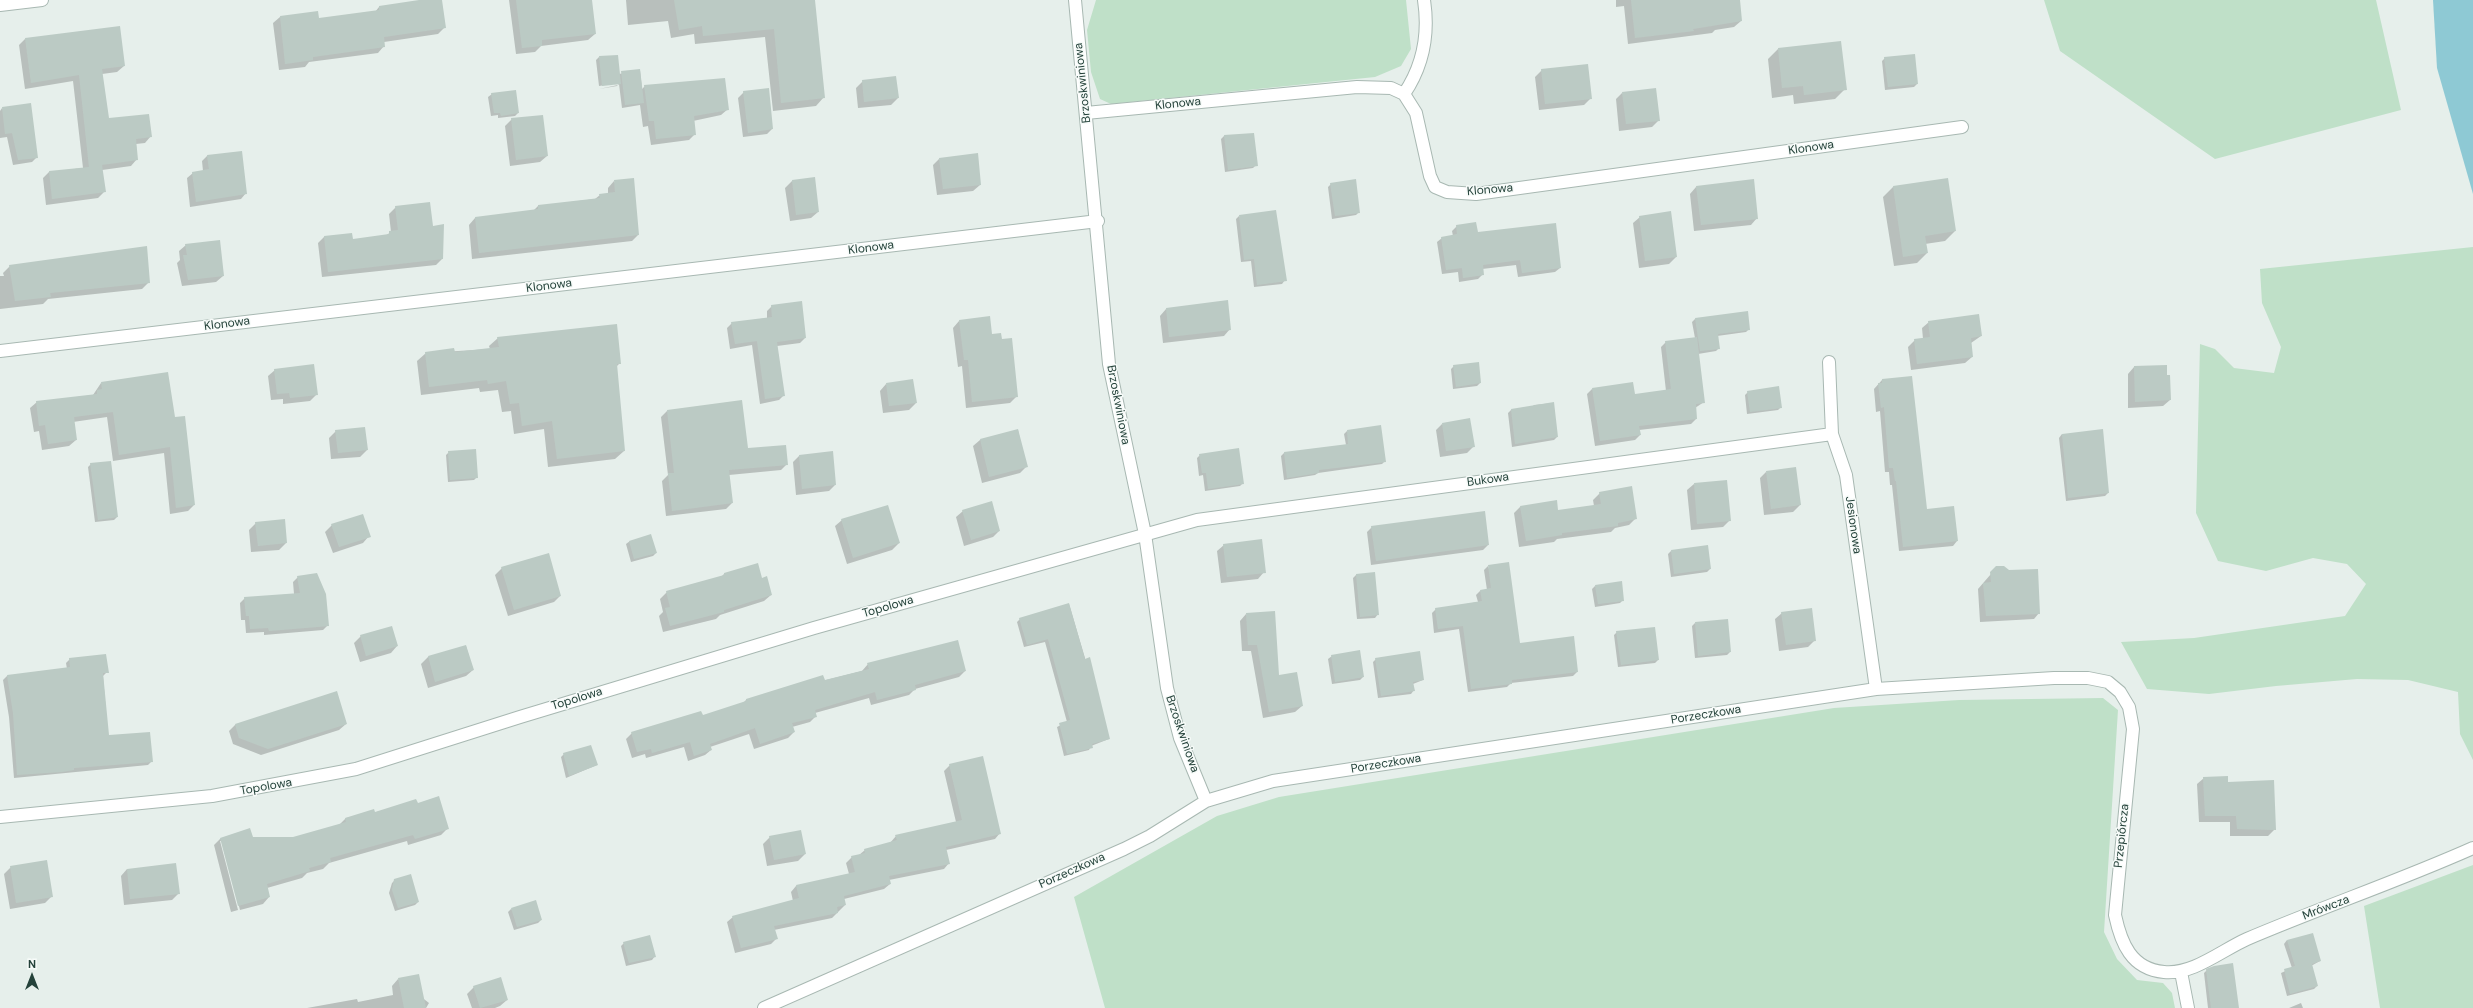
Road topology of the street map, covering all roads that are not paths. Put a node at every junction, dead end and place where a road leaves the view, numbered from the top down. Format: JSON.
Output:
{"nodes":[{"id":1,"x":42,"y":0,"type":"edge"},
{"id":2,"x":1075,"y":0,"type":"edge"},
{"id":3,"x":1424,"y":0,"type":"edge"},
{"id":4,"x":0,"y":5,"type":"edge"},
{"id":5,"x":1404,"y":94,"type":"junction"},
{"id":6,"x":1086,"y":113,"type":"junction"},
{"id":7,"x":1962,"y":127,"type":"dead end"},
{"id":8,"x":1098,"y":221,"type":"junction"},
{"id":9,"x":0,"y":351,"type":"edge"},
{"id":10,"x":1829,"y":362,"type":"dead end"},
{"id":11,"x":1832,"y":434,"type":"junction"},
{"id":12,"x":1145,"y":534,"type":"junction"},
{"id":13,"x":2054,"y":678,"type":"joint"},
{"id":14,"x":1876,"y":689,"type":"junction"},
{"id":15,"x":1206,"y":801,"type":"junction"},
{"id":16,"x":0,"y":817,"type":"edge"},
{"id":17,"x":2473,"y":848,"type":"edge"},
{"id":18,"x":2181,"y":972,"type":"junction"},
{"id":19,"x":764,"y":1008,"type":"edge"},
{"id":20,"x":2188,"y":1008,"type":"edge"}],
"edges":[{"from":1,"to":4,"type":"street"},
{"from":2,"to":6,"type":"street","name":"Brzoskwiniowa"},
{"from":3,"to":5,"type":"street"},
{"from":5,"to":6,"type":"street","name":"Klonowa"},
{"from":5,"to":7,"type":"street","name":"Klonowa"},
{"from":6,"to":8,"type":"street","name":"Brzoskwiniowa"},
{"from":8,"to":9,"type":"street","name":"Klonowa"},
{"from":8,"to":12,"type":"street","name":"Brzoskwiniowa"},
{"from":10,"to":11,"type":"street","name":"Jesionowa"},
{"from":11,"to":12,"type":"street","name":"Bukowa"},
{"from":11,"to":14,"type":"street","name":"Jesionowa"},
{"from":12,"to":15,"type":"street","name":"Brzoskwiniowa"},
{"from":12,"to":16,"type":"street","name":"Topolowa"},
{"from":13,"to":14,"type":"street","name":"Porzeczkowa"},
{"from":13,"to":18,"type":"street","name":"Przepiórcza"},
{"from":14,"to":15,"type":"street","name":"Porzeczkowa"},
{"from":15,"to":19,"type":"street","name":"Porzeczkowa"},
{"from":17,"to":18,"type":"street","name":"Mrówcza"},
{"from":18,"to":20,"type":"street"}]}
